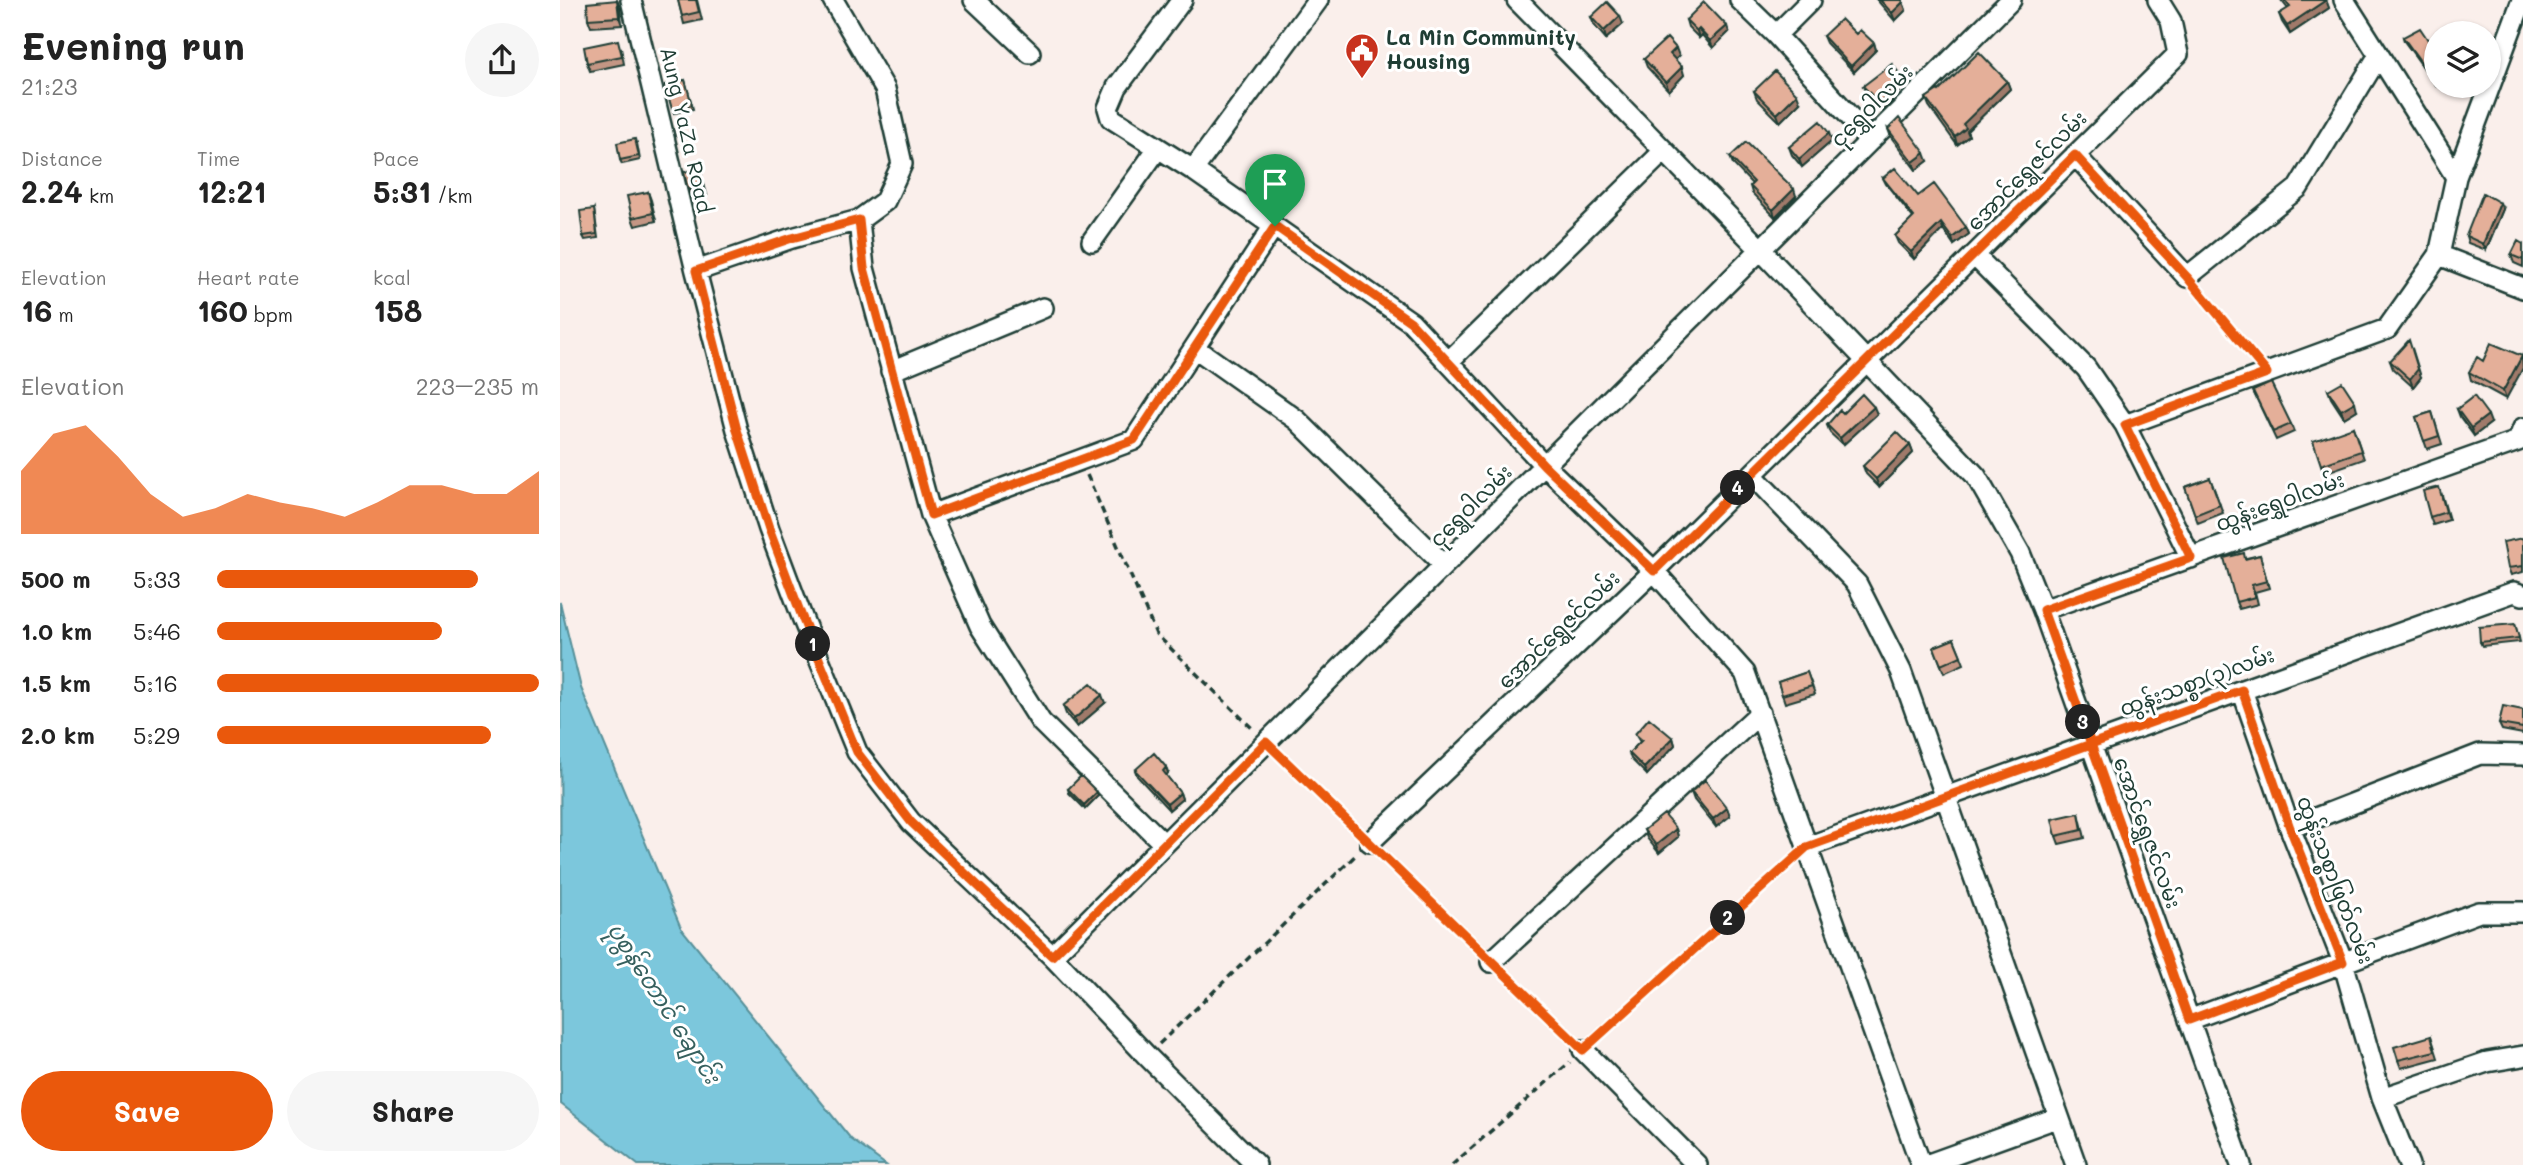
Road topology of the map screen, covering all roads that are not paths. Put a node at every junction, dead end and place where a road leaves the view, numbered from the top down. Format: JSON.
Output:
{"nodes":[{"id":1,"x":631,"y":0,"type":"edge"},
{"id":2,"x":833,"y":0,"type":"edge"},
{"id":3,"x":974,"y":0,"type":"edge"},
{"id":4,"x":1182,"y":0,"type":"edge"},
{"id":5,"x":1318,"y":0,"type":"edge"},
{"id":6,"x":1517,"y":0,"type":"edge"},
{"id":7,"x":1740,"y":0,"type":"edge"},
{"id":8,"x":1811,"y":0,"type":"edge"},
{"id":9,"x":2011,"y":0,"type":"edge"},
{"id":10,"x":2158,"y":0,"type":"edge"},
{"id":11,"x":2344,"y":0,"type":"edge"},
{"id":12,"x":2520,"y":1,"type":"edge"},
{"id":13,"x":1776,"y":35,"type":"junction"},
{"id":14,"x":1030,"y":53,"type":"dead end"},
{"id":15,"x":2379,"y":55,"type":"junction"},
{"id":16,"x":1871,"y":140,"type":"junction"},
{"id":17,"x":1158,"y":148,"type":"junction"},
{"id":18,"x":1664,"y":150,"type":"junction"},
{"id":19,"x":2075,"y":155,"type":"junction"},
{"id":20,"x":1193,"y":170,"type":"junction"},
{"id":21,"x":2456,"y":177,"type":"junction"},
{"id":22,"x":859,"y":220,"type":"junction"},
{"id":23,"x":1275,"y":226,"type":"junction"},
{"id":24,"x":1092,"y":241,"type":"dead end"},
{"id":25,"x":1761,"y":250,"type":"junction"},
{"id":26,"x":1974,"y":255,"type":"junction"},
{"id":27,"x":2439,"y":255,"type":"junction"},
{"id":28,"x":696,"y":271,"type":"junction"},
{"id":29,"x":2523,"y":288,"type":"edge"},
{"id":30,"x":1043,"y":308,"type":"dead end"},
{"id":31,"x":1195,"y":348,"type":"junction"},
{"id":32,"x":1867,"y":361,"type":"junction"},
{"id":33,"x":1448,"y":362,"type":"junction"},
{"id":34,"x":891,"y":371,"type":"junction"},
{"id":35,"x":2125,"y":425,"type":"junction"},
{"id":36,"x":2521,"y":438,"type":"edge"},
{"id":37,"x":1544,"y":465,"type":"junction"},
{"id":38,"x":1752,"y":475,"type":"junction"},
{"id":39,"x":931,"y":515,"type":"junction"},
{"id":40,"x":2191,"y":558,"type":"junction"},
{"id":41,"x":1444,"y":565,"type":"junction"},
{"id":42,"x":1654,"y":571,"type":"junction"},
{"id":43,"x":2523,"y":596,"type":"edge"},
{"id":44,"x":2043,"y":610,"type":"junction"},
{"id":45,"x":2242,"y":690,"type":"junction"},
{"id":46,"x":1759,"y":713,"type":"junction"},
{"id":47,"x":2091,"y":744,"type":"junction"},
{"id":48,"x":2523,"y":755,"type":"edge"},
{"id":49,"x":1945,"y":797,"type":"junction"},
{"id":50,"x":2290,"y":828,"type":"junction"},
{"id":51,"x":1370,"y":842,"type":"road end"},
{"id":52,"x":1164,"y":844,"type":"junction"},
{"id":53,"x":1807,"y":847,"type":"junction"},
{"id":54,"x":2523,"y":912,"type":"edge"},
{"id":55,"x":1052,"y":956,"type":"junction"},
{"id":56,"x":1491,"y":962,"type":"road end"},
{"id":57,"x":2343,"y":962,"type":"junction"},
{"id":58,"x":2189,"y":1020,"type":"junction"},
{"id":59,"x":1583,"y":1050,"type":"road end"},
{"id":60,"x":2523,"y":1056,"type":"edge"},
{"id":61,"x":2382,"y":1098,"type":"junction"},
{"id":62,"x":2059,"y":1117,"type":"junction"},
{"id":63,"x":1256,"y":1165,"type":"edge"},
{"id":64,"x":1697,"y":1165,"type":"edge"},
{"id":65,"x":1924,"y":1165,"type":"edge"},
{"id":66,"x":2076,"y":1165,"type":"edge"},
{"id":67,"x":2241,"y":1165,"type":"edge"},
{"id":68,"x":2409,"y":1165,"type":"edge"}],
"edges":[{"from":1,"to":28,"type":"street","name":"Aung YaZa Road"},
{"from":2,"to":22,"type":"street"},
{"from":3,"to":14,"type":"street"},
{"from":4,"to":17,"type":"street"},
{"from":5,"to":20,"type":"street"},
{"from":6,"to":18,"type":"street","name":"အောင်ရွှေဇင်လမ်း"},
{"from":7,"to":13,"type":"street"},
{"from":8,"to":13,"type":"street"},
{"from":9,"to":16,"type":"street","name":"ငုရွှေဝါလမ်း"},
{"from":10,"to":19,"type":"street","name":"အောင်ရွှေဇင်လမ်း"},
{"from":11,"to":15,"type":"street"},
{"from":12,"to":21,"type":"street"},
{"from":13,"to":16,"type":"street"},
{"from":15,"to":19,"type":"street"},
{"from":15,"to":21,"type":"street"},
{"from":16,"to":25,"type":"street","name":"ငုရွှေဝါလမ်း"},
{"from":17,"to":20,"type":"street"},
{"from":17,"to":24,"type":"street"},
{"from":18,"to":25,"type":"street","name":"အောင်ရွှေဇင်လမ်း"},
{"from":18,"to":33,"type":"street"},
{"from":19,"to":26,"type":"street","name":"အောင်ရွှေဇင်လမ်း"},
{"from":20,"to":23,"type":"street"},
{"from":21,"to":27,"type":"street"},
{"from":22,"to":28,"type":"street"},
{"from":22,"to":34,"type":"street"},
{"from":23,"to":31,"type":"street"},
{"from":23,"to":33,"type":"street"},
{"from":25,"to":32,"type":"street","name":"အောင်ရွှေဇင်လမ်း"},
{"from":25,"to":37,"type":"street","name":"ငုရွှေဝါလမ်း"},
{"from":26,"to":32,"type":"street","name":"အောင်ရွှေဇင်လမ်း"},
{"from":26,"to":35,"type":"street"},
{"from":27,"to":29,"type":"street"},
{"from":27,"to":35,"type":"street"},
{"from":28,"to":55,"type":"street","name":"Aung YaZa Road"},
{"from":30,"to":34,"type":"street"},
{"from":31,"to":39,"type":"street"},
{"from":31,"to":41,"type":"street"},
{"from":32,"to":38,"type":"street","name":"အောင်ရွှေဇင်လမ်း"},
{"from":32,"to":44,"type":"street","name":"အောင်ရွှေဇင်လမ်း"},
{"from":33,"to":37,"type":"street"},
{"from":34,"to":39,"type":"street"},
{"from":35,"to":40,"type":"street"},
{"from":36,"to":40,"type":"street","name":"ထွန်းရွှေဝါလမ်း"},
{"from":37,"to":41,"type":"street","name":"ငုရွှေဝါလမ်း"},
{"from":37,"to":42,"type":"street"},
{"from":38,"to":42,"type":"street","name":"အောင်ရွှေဇင်လမ်း"},
{"from":38,"to":49,"type":"street"},
{"from":39,"to":52,"type":"street"},
{"from":40,"to":44,"type":"street","name":"ထွန်းရွှေဝါလမ်း"},
{"from":41,"to":52,"type":"street","name":"ငုရွှေဝါလမ်း"},
{"from":42,"to":46,"type":"street"},
{"from":42,"to":51,"type":"street","name":"အောင်ရွှေဇင်လမ်း"},
{"from":43,"to":45,"type":"street","name":"ထွန်းသစ္စာ(၃)လမ်း"},
{"from":44,"to":47,"type":"street","name":"အောင်ရွှေဇင်လမ်း"},
{"from":45,"to":47,"type":"street","name":"ထွန်းသစ္စာ(၃)လမ်း"},
{"from":45,"to":50,"type":"street","name":"ထွန်းသစ္စာဖြတ်လမ်း"},
{"from":46,"to":53,"type":"street"},
{"from":46,"to":56,"type":"street"},
{"from":47,"to":49,"type":"street","name":"ထွန်းသစ္စာ(၃)လမ်း"},
{"from":47,"to":58,"type":"street","name":"အောင်ရွှေဇင်လမ်း"},
{"from":48,"to":50,"type":"street"},
{"from":49,"to":53,"type":"street","name":"ထွန်းသစ္စာ(၃)လမ်း"},
{"from":49,"to":62,"type":"street"},
{"from":50,"to":57,"type":"street","name":"ထွန်းသစ္စာဖြတ်လမ်း"},
{"from":52,"to":55,"type":"street","name":"ငုရွှေဝါလမ်း"},
{"from":53,"to":65,"type":"street"},
{"from":54,"to":57,"type":"street"},
{"from":55,"to":63,"type":"street","name":"Aung YaZa Road"},
{"from":57,"to":58,"type":"street"},
{"from":57,"to":61,"type":"street","name":"ထွန်းသစ္စာဖြတ်လမ်း"},
{"from":58,"to":67,"type":"street","name":"အောင်ရွှေဇင်လမ်း"},
{"from":59,"to":64,"type":"street"},
{"from":60,"to":61,"type":"street"},
{"from":61,"to":68,"type":"street","name":"ထွန်းသစ္စာဖြတ်လမ်း"},
{"from":62,"to":65,"type":"street"},
{"from":62,"to":66,"type":"street"}]}
